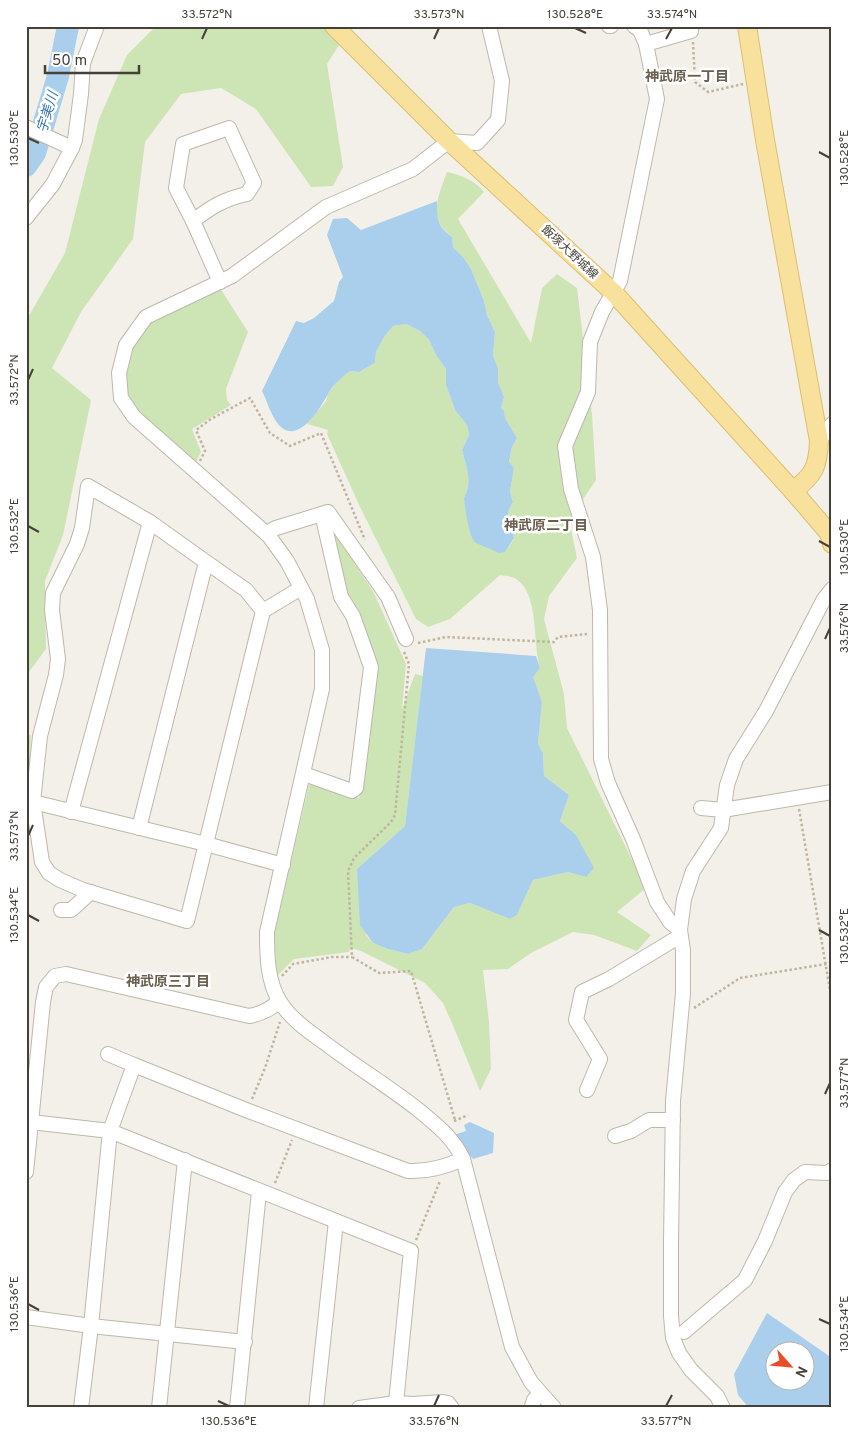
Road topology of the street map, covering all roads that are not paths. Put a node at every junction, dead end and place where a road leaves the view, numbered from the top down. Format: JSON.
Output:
{"nodes":[{"id":1,"x":97,"y":26,"type":"edge"},
{"id":2,"x":334,"y":26,"type":"edge"},
{"id":3,"x":489,"y":26,"type":"edge"},
{"id":4,"x":634,"y":26,"type":"edge"},
{"id":5,"x":748,"y":26,"type":"edge"},
{"id":6,"x":691,"y":29,"type":"edge"},
{"id":7,"x":646,"y":44,"type":"junction"},
{"id":8,"x":29,"y":128,"type":"edge"},
{"id":9,"x":449,"y":141,"type":"junction"},
{"id":10,"x":72,"y":148,"type":"junction"},
{"id":11,"x":26,"y":218,"type":"edge"},
{"id":12,"x":193,"y":220,"type":"junction"},
{"id":13,"x":220,"y":282,"type":"junction"},
{"id":14,"x":614,"y":293,"type":"junction"},
{"id":15,"x":832,"y":424,"type":"edge"},
{"id":16,"x":819,"y":441,"type":"junction"},
{"id":17,"x":793,"y":491,"type":"junction"},
{"id":18,"x":322,"y":514,"type":"junction"},
{"id":19,"x":150,"y":522,"type":"junction"},
{"id":20,"x":266,"y":533,"type":"junction"},
{"id":21,"x":832,"y":544,"type":"edge"},
{"id":22,"x":206,"y":562,"type":"junction"},
{"id":23,"x":301,"y":588,"type":"junction"},
{"id":24,"x":832,"y":589,"type":"edge"},
{"id":25,"x":263,"y":611,"type":"junction"},
{"id":26,"x":404,"y":643,"type":"road end"},
{"id":27,"x":304,"y":774,"type":"junction"},
{"id":28,"x":832,"y":792,"type":"edge"},
{"id":29,"x":33,"y":802,"type":"junction"},
{"id":30,"x":701,"y":808,"type":"dead end"},
{"id":31,"x":723,"y":810,"type":"junction"},
{"id":32,"x":72,"y":812,"type":"junction"},
{"id":33,"x":139,"y":828,"type":"junction"},
{"id":34,"x":206,"y":844,"type":"junction"},
{"id":35,"x":284,"y":865,"type":"junction"},
{"id":36,"x":91,"y":892,"type":"junction"},
{"id":37,"x":61,"y":910,"type":"dead end"},
{"id":38,"x":680,"y":933,"type":"junction"},
{"id":39,"x":282,"y":1005,"type":"junction"},
{"id":40,"x":108,"y":1054,"type":"dead end"},
{"id":41,"x":134,"y":1065,"type":"junction"},
{"id":42,"x":587,"y":1090,"type":"dead end"},
{"id":43,"x":673,"y":1120,"type":"junction"},
{"id":44,"x":31,"y":1122,"type":"junction"},
{"id":45,"x":110,"y":1132,"type":"junction"},
{"id":46,"x":615,"y":1136,"type":"dead end"},
{"id":47,"x":463,"y":1159,"type":"junction"},
{"id":48,"x":185,"y":1160,"type":"junction"},
{"id":49,"x":832,"y":1170,"type":"edge"},
{"id":50,"x":26,"y":1172,"type":"edge"},
{"id":51,"x":264,"y":1194,"type":"junction"},
{"id":52,"x":336,"y":1221,"type":"junction"},
{"id":53,"x":26,"y":1317,"type":"edge"},
{"id":54,"x":92,"y":1326,"type":"junction"},
{"id":55,"x":684,"y":1332,"type":"dead end"},
{"id":56,"x":167,"y":1333,"type":"junction"},
{"id":57,"x":245,"y":1342,"type":"junction"},
{"id":58,"x":540,"y":1393,"type":"junction"},
{"id":59,"x":396,"y":1402,"type":"junction"},
{"id":60,"x":81,"y":1408,"type":"edge"},
{"id":61,"x":159,"y":1408,"type":"edge"},
{"id":62,"x":238,"y":1408,"type":"edge"},
{"id":63,"x":316,"y":1408,"type":"edge"},
{"id":64,"x":360,"y":1408,"type":"edge"},
{"id":65,"x":452,"y":1408,"type":"edge"},
{"id":66,"x":533,"y":1408,"type":"edge"},
{"id":67,"x":554,"y":1408,"type":"edge"},
{"id":68,"x":723,"y":1408,"type":"edge"}],
"edges":[{"from":1,"to":10,"type":"street"},
{"from":2,"to":9,"type":"main road","name":"飯塚大野城線"},
{"from":3,"to":9,"type":"street"},
{"from":4,"to":7,"type":"street"},
{"from":5,"to":16,"type":"main road"},
{"from":6,"to":7,"type":"street"},
{"from":7,"to":14,"type":"street"},
{"from":8,"to":10,"type":"street"},
{"from":9,"to":13,"type":"street"},
{"from":9,"to":14,"type":"main road","name":"飯塚大野城線"},
{"from":10,"to":11,"type":"street"},
{"from":12,"to":12,"type":"street"},
{"from":12,"to":13,"type":"street"},
{"from":13,"to":20,"type":"street"},
{"from":14,"to":17,"type":"main road","name":"飯塚大野城線"},
{"from":14,"to":38,"type":"street"},
{"from":15,"to":16,"type":"street"},
{"from":16,"to":17,"type":"main road"},
{"from":17,"to":21,"type":"main road","name":"飯塚大野城線"},
{"from":18,"to":20,"type":"street"},
{"from":18,"to":26,"type":"street"},
{"from":18,"to":27,"type":"street"},
{"from":19,"to":22,"type":"street"},
{"from":19,"to":29,"type":"street"},
{"from":19,"to":32,"type":"street"},
{"from":20,"to":23,"type":"street"},
{"from":22,"to":25,"type":"street"},
{"from":22,"to":33,"type":"street"},
{"from":23,"to":25,"type":"street"},
{"from":23,"to":27,"type":"street"},
{"from":24,"to":31,"type":"street"},
{"from":25,"to":34,"type":"street"},
{"from":27,"to":35,"type":"street"},
{"from":28,"to":31,"type":"street"},
{"from":29,"to":32,"type":"street"},
{"from":29,"to":36,"type":"street"},
{"from":30,"to":31,"type":"street"},
{"from":31,"to":38,"type":"street"},
{"from":32,"to":33,"type":"street"},
{"from":33,"to":34,"type":"street"},
{"from":34,"to":35,"type":"street"},
{"from":34,"to":36,"type":"street"},
{"from":35,"to":39,"type":"street"},
{"from":36,"to":37,"type":"street"},
{"from":38,"to":42,"type":"street"},
{"from":38,"to":43,"type":"street"},
{"from":39,"to":44,"type":"street"},
{"from":39,"to":47,"type":"street"},
{"from":40,"to":41,"type":"street"},
{"from":41,"to":45,"type":"street"},
{"from":41,"to":47,"type":"street"},
{"from":43,"to":46,"type":"street"},
{"from":43,"to":68,"type":"street"},
{"from":44,"to":45,"type":"street"},
{"from":44,"to":50,"type":"street"},
{"from":45,"to":48,"type":"street"},
{"from":45,"to":54,"type":"street"},
{"from":47,"to":58,"type":"street"},
{"from":48,"to":51,"type":"street"},
{"from":48,"to":56,"type":"street"},
{"from":49,"to":55,"type":"street"},
{"from":51,"to":52,"type":"street"},
{"from":51,"to":57,"type":"street"},
{"from":52,"to":59,"type":"street"},
{"from":52,"to":63,"type":"street"},
{"from":53,"to":54,"type":"street"},
{"from":54,"to":56,"type":"street"},
{"from":54,"to":60,"type":"street"},
{"from":56,"to":57,"type":"street"},
{"from":56,"to":61,"type":"street"},
{"from":57,"to":62,"type":"street"},
{"from":58,"to":66,"type":"street"},
{"from":58,"to":67,"type":"street"},
{"from":59,"to":64,"type":"street"},
{"from":59,"to":65,"type":"street"}]}
